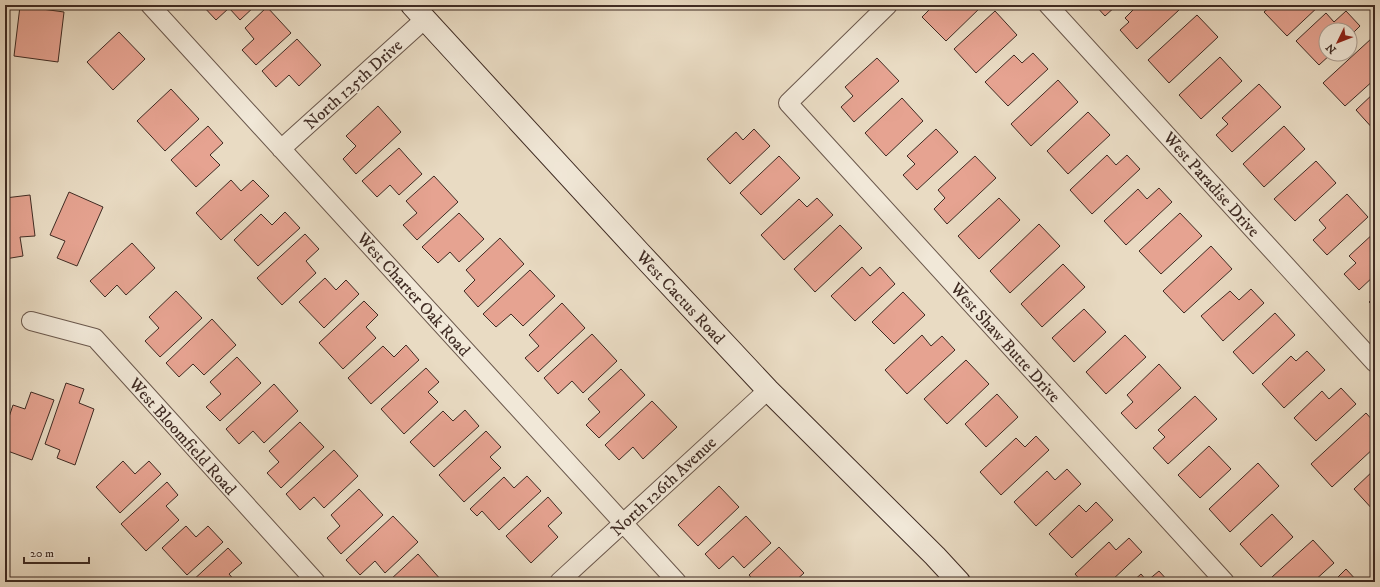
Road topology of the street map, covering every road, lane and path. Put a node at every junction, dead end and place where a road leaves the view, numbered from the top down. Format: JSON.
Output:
{"nodes":[{"id":1,"x":150,"y":5,"type":"edge"},
{"id":2,"x":888,"y":5,"type":"edge"},
{"id":3,"x":1048,"y":5,"type":"edge"},
{"id":4,"x":418,"y":12,"type":"edge"},
{"id":5,"x":281,"y":149,"type":"junction"},
{"id":6,"x":31,"y":321,"type":"dead end"},
{"id":7,"x":1375,"y":363,"type":"edge"},
{"id":8,"x":768,"y":390,"type":"junction"},
{"id":9,"x":623,"y":523,"type":"junction"},
{"id":10,"x":316,"y":582,"type":"edge"},
{"id":11,"x":559,"y":582,"type":"edge"},
{"id":12,"x":677,"y":582,"type":"edge"},
{"id":13,"x":959,"y":582,"type":"edge"},
{"id":14,"x":1225,"y":582,"type":"edge"}],
"edges":[{"from":1,"to":5,"type":"street","name":"West Charter Oak Road"},
{"from":2,"to":14,"type":"street","name":"West Shaw Butte Drive"},
{"from":3,"to":7,"type":"street","name":"West Paradise Drive"},
{"from":4,"to":5,"type":"street","name":"North 125th Drive"},
{"from":4,"to":8,"type":"main road","name":"West Cactus Road"},
{"from":5,"to":9,"type":"street","name":"West Charter Oak Road"},
{"from":6,"to":10,"type":"street","name":"West Bloomfield Road"},
{"from":8,"to":9,"type":"street","name":"North 126th Avenue"},
{"from":8,"to":13,"type":"main road","name":"West Cactus Road"},
{"from":9,"to":11,"type":"street","name":"North 126th Avenue"},
{"from":9,"to":12,"type":"street","name":"West Charter Oak Road"}]}
